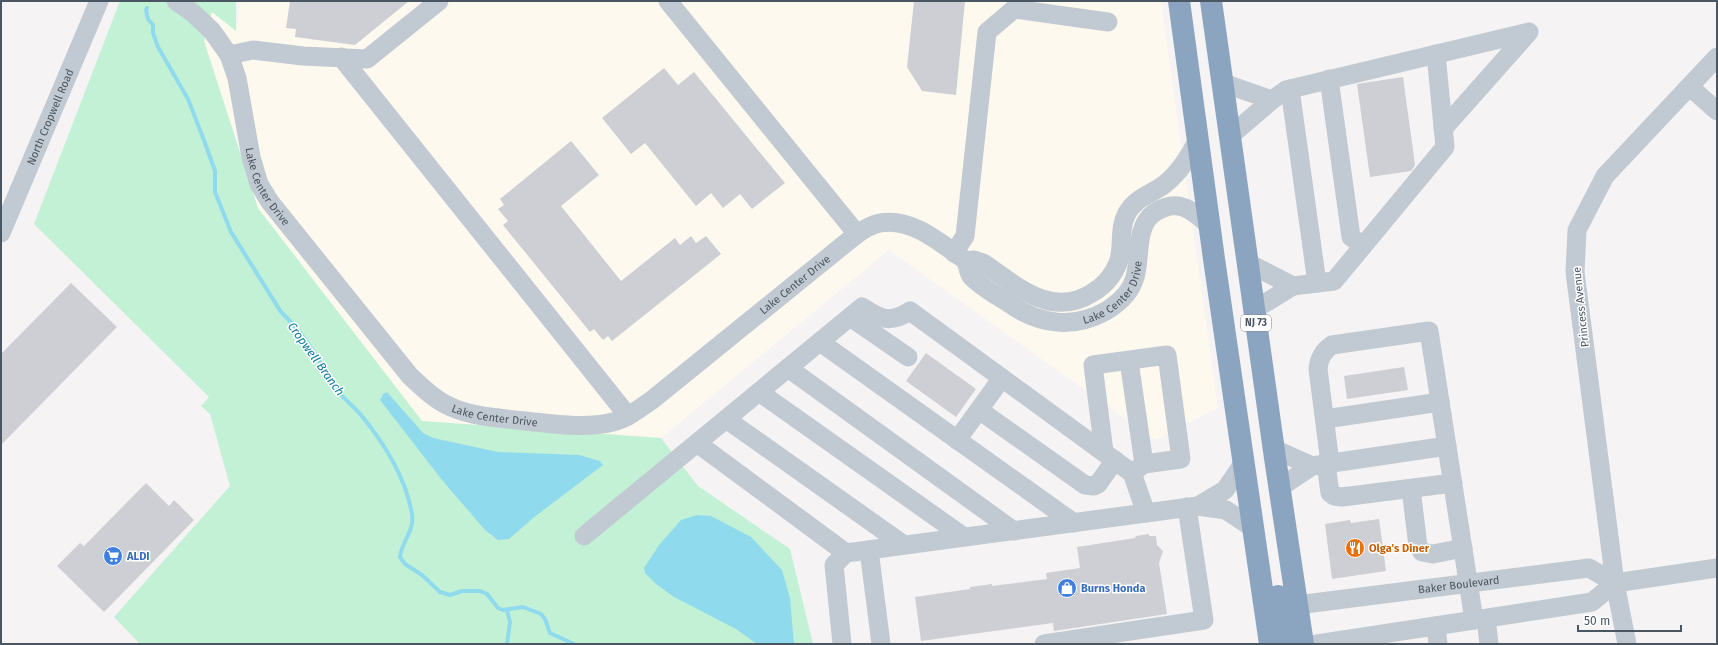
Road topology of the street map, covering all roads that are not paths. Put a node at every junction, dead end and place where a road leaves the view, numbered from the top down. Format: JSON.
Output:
{"nodes":[{"id":1,"x":99,"y":1,"type":"edge"},
{"id":2,"x":176,"y":1,"type":"edge"},
{"id":3,"x":439,"y":1,"type":"edge"},
{"id":4,"x":668,"y":1,"type":"edge"},
{"id":5,"x":1179,"y":1,"type":"edge"},
{"id":6,"x":1211,"y":1,"type":"edge"},
{"id":7,"x":1108,"y":22,"type":"dead end"},
{"id":8,"x":1436,"y":54,"type":"junction"},
{"id":9,"x":228,"y":55,"type":"junction"},
{"id":10,"x":340,"y":57,"type":"junction"},
{"id":11,"x":1717,"y":57,"type":"edge"},
{"id":12,"x":1329,"y":79,"type":"junction"},
{"id":13,"x":1223,"y":83,"type":"junction"},
{"id":14,"x":1690,"y":87,"type":"junction"},
{"id":15,"x":1290,"y":89,"type":"junction"},
{"id":16,"x":1272,"y":100,"type":"junction"},
{"id":17,"x":1717,"y":111,"type":"edge"},
{"id":18,"x":1443,"y":129,"type":"junction"},
{"id":19,"x":1230,"y":136,"type":"junction"},
{"id":20,"x":1198,"y":140,"type":"junction"},
{"id":21,"x":1210,"y":226,"type":"junction"},
{"id":22,"x":1,"y":233,"type":"edge"},
{"id":23,"x":857,"y":234,"type":"junction"},
{"id":24,"x":1363,"y":246,"type":"junction"},
{"id":25,"x":960,"y":257,"type":"junction"},
{"id":26,"x":1248,"y":263,"type":"junction"},
{"id":27,"x":1318,"y":283,"type":"junction"},
{"id":28,"x":1293,"y":286,"type":"junction"},
{"id":29,"x":1254,"y":310,"type":"junction"},
{"id":30,"x":850,"y":317,"type":"junction"},
{"id":31,"x":820,"y":342,"type":"junction"},
{"id":32,"x":908,"y":357,"type":"dead end"},
{"id":33,"x":1130,"y":360,"type":"junction"},
{"id":34,"x":788,"y":368,"type":"junction"},
{"id":35,"x":1002,"y":378,"type":"junction"},
{"id":36,"x":759,"y":392,"type":"junction"},
{"id":37,"x":1440,"y":402,"type":"junction"},
{"id":38,"x":979,"y":410,"type":"junction"},
{"id":39,"x":628,"y":416,"type":"junction"},
{"id":40,"x":726,"y":419,"type":"junction"},
{"id":41,"x":1325,"y":419,"type":"junction"},
{"id":42,"x":957,"y":440,"type":"junction"},
{"id":43,"x":697,"y":443,"type":"junction"},
{"id":44,"x":1447,"y":446,"type":"junction"},
{"id":45,"x":1274,"y":449,"type":"junction"},
{"id":46,"x":1110,"y":456,"type":"junction"},
{"id":47,"x":1244,"y":462,"type":"junction"},
{"id":48,"x":1323,"y":465,"type":"junction"},
{"id":49,"x":1138,"y":468,"type":"junction"},
{"id":50,"x":1453,"y":483,"type":"junction"},
{"id":51,"x":1279,"y":488,"type":"junction"},
{"id":52,"x":1411,"y":488,"type":"junction"},
{"id":53,"x":1248,"y":492,"type":"junction"},
{"id":54,"x":1193,"y":507,"type":"junction"},
{"id":55,"x":1146,"y":513,"type":"junction"},
{"id":56,"x":1074,"y":523,"type":"junction"},
{"id":57,"x":1253,"y":528,"type":"junction"},
{"id":58,"x":1014,"y":530,"type":"junction"},
{"id":59,"x":584,"y":536,"type":"dead end"},
{"id":60,"x":964,"y":537,"type":"junction"},
{"id":61,"x":904,"y":545,"type":"junction"},
{"id":62,"x":1463,"y":548,"type":"junction"},
{"id":63,"x":869,"y":550,"type":"junction"},
{"id":64,"x":846,"y":553,"type":"junction"},
{"id":65,"x":1717,"y":568,"type":"edge"},
{"id":66,"x":1468,"y":582,"type":"junction"},
{"id":67,"x":1616,"y":583,"type":"junction"},
{"id":68,"x":1297,"y":605,"type":"junction"},
{"id":69,"x":1480,"y":619,"type":"junction"},
{"id":70,"x":1437,"y":635,"type":"edge"},
{"id":71,"x":1348,"y":642,"type":"edge"},
{"id":72,"x":842,"y":644,"type":"edge"},
{"id":73,"x":881,"y":644,"type":"edge"},
{"id":74,"x":1044,"y":644,"type":"edge"},
{"id":75,"x":1270,"y":644,"type":"edge"},
{"id":76,"x":1302,"y":644,"type":"edge"},
{"id":77,"x":1317,"y":644,"type":"edge"},
{"id":78,"x":1489,"y":644,"type":"edge"},
{"id":79,"x":1627,"y":644,"type":"edge"}],
"edges":[{"from":1,"to":22,"type":"street","name":"North Cropwell Road"},
{"from":2,"to":9,"type":"street","name":"Lake Center Drive"},
{"from":3,"to":10,"type":"street"},
{"from":4,"to":23,"type":"street"},
{"from":5,"to":20,"type":"highway","number":"NJ 73"},
{"from":6,"to":13,"type":"highway","number":"NJ 73"},
{"from":7,"to":25,"type":"street"},
{"from":8,"to":12,"type":"street"},
{"from":8,"to":18,"type":"street"},
{"from":8,"to":18,"type":"street"},
{"from":9,"to":10,"type":"street"},
{"from":9,"to":39,"type":"street","name":"Lake Center Drive"},
{"from":10,"to":39,"type":"street"},
{"from":11,"to":14,"type":"street","name":"Princess Avenue"},
{"from":12,"to":15,"type":"street"},
{"from":12,"to":24,"type":"street"},
{"from":13,"to":16,"type":"street"},
{"from":13,"to":19,"type":"highway","number":"NJ 73"},
{"from":14,"to":17,"type":"street"},
{"from":14,"to":67,"type":"street","name":"Princess Avenue"},
{"from":15,"to":16,"type":"street"},
{"from":15,"to":27,"type":"street"},
{"from":16,"to":19,"type":"street"},
{"from":18,"to":24,"type":"street"},
{"from":19,"to":26,"type":"highway","number":"NJ 73"},
{"from":20,"to":21,"type":"highway","number":"NJ 73"},
{"from":20,"to":25,"type":"street","name":"Lake Center Drive"},
{"from":21,"to":25,"type":"street","name":"Lake Center Drive"},
{"from":21,"to":47,"type":"highway","number":"NJ 73"},
{"from":23,"to":25,"type":"street","name":"Lake Center Drive"},
{"from":23,"to":39,"type":"street","name":"Lake Center Drive"},
{"from":24,"to":27,"type":"street"},
{"from":26,"to":28,"type":"street"},
{"from":26,"to":29,"type":"highway","number":"NJ 73"},
{"from":27,"to":28,"type":"street"},
{"from":28,"to":29,"type":"street"},
{"from":29,"to":45,"type":"highway","number":"NJ 73"},
{"from":30,"to":31,"type":"street"},
{"from":30,"to":32,"type":"street"},
{"from":30,"to":35,"type":"street"},
{"from":31,"to":34,"type":"street"},
{"from":31,"to":42,"type":"street"},
{"from":33,"to":46,"type":"street"},
{"from":33,"to":49,"type":"street"},
{"from":33,"to":49,"type":"street"},
{"from":34,"to":36,"type":"street"},
{"from":34,"to":58,"type":"street"},
{"from":35,"to":38,"type":"street"},
{"from":35,"to":46,"type":"street"},
{"from":36,"to":40,"type":"street"},
{"from":36,"to":60,"type":"street"},
{"from":37,"to":41,"type":"street"},
{"from":37,"to":41,"type":"street"},
{"from":37,"to":44,"type":"street"},
{"from":38,"to":42,"type":"street"},
{"from":38,"to":46,"type":"street"},
{"from":40,"to":43,"type":"street"},
{"from":40,"to":61,"type":"street"},
{"from":41,"to":48,"type":"street"},
{"from":42,"to":56,"type":"street"},
{"from":43,"to":59,"type":"street"},
{"from":43,"to":64,"type":"street"},
{"from":44,"to":48,"type":"street"},
{"from":44,"to":50,"type":"street"},
{"from":45,"to":48,"type":"street"},
{"from":45,"to":51,"type":"highway","number":"NJ 73"},
{"from":46,"to":49,"type":"street"},
{"from":47,"to":53,"type":"highway","number":"NJ 73"},
{"from":47,"to":54,"type":"street"},
{"from":48,"to":51,"type":"street"},
{"from":48,"to":52,"type":"street"},
{"from":49,"to":55,"type":"street"},
{"from":50,"to":52,"type":"street"},
{"from":50,"to":62,"type":"street"},
{"from":51,"to":68,"type":"highway","number":"NJ 73"},
{"from":52,"to":62,"type":"street"},
{"from":53,"to":57,"type":"highway","number":"NJ 73"},
{"from":53,"to":76,"type":"highway"},
{"from":54,"to":55,"type":"street"},
{"from":54,"to":57,"type":"street"},
{"from":54,"to":74,"type":"street"},
{"from":55,"to":56,"type":"street"},
{"from":56,"to":58,"type":"street"},
{"from":57,"to":75,"type":"highway","number":"NJ 73"},
{"from":58,"to":60,"type":"street"},
{"from":60,"to":61,"type":"street"},
{"from":61,"to":63,"type":"street"},
{"from":62,"to":66,"type":"street"},
{"from":63,"to":64,"type":"street"},
{"from":63,"to":73,"type":"street"},
{"from":64,"to":72,"type":"street"},
{"from":65,"to":67,"type":"street"},
{"from":66,"to":67,"type":"street","name":"Baker Boulevard"},
{"from":66,"to":68,"type":"street","name":"Baker Boulevard"},
{"from":66,"to":69,"type":"street"},
{"from":67,"to":69,"type":"street"},
{"from":67,"to":79,"type":"street","name":"Princess Avenue"},
{"from":68,"to":76,"type":"highway","number":"NJ 73"},
{"from":69,"to":70,"type":"street"},
{"from":69,"to":78,"type":"street"},
{"from":70,"to":71,"type":"street"},
{"from":71,"to":77,"type":"street"}]}
